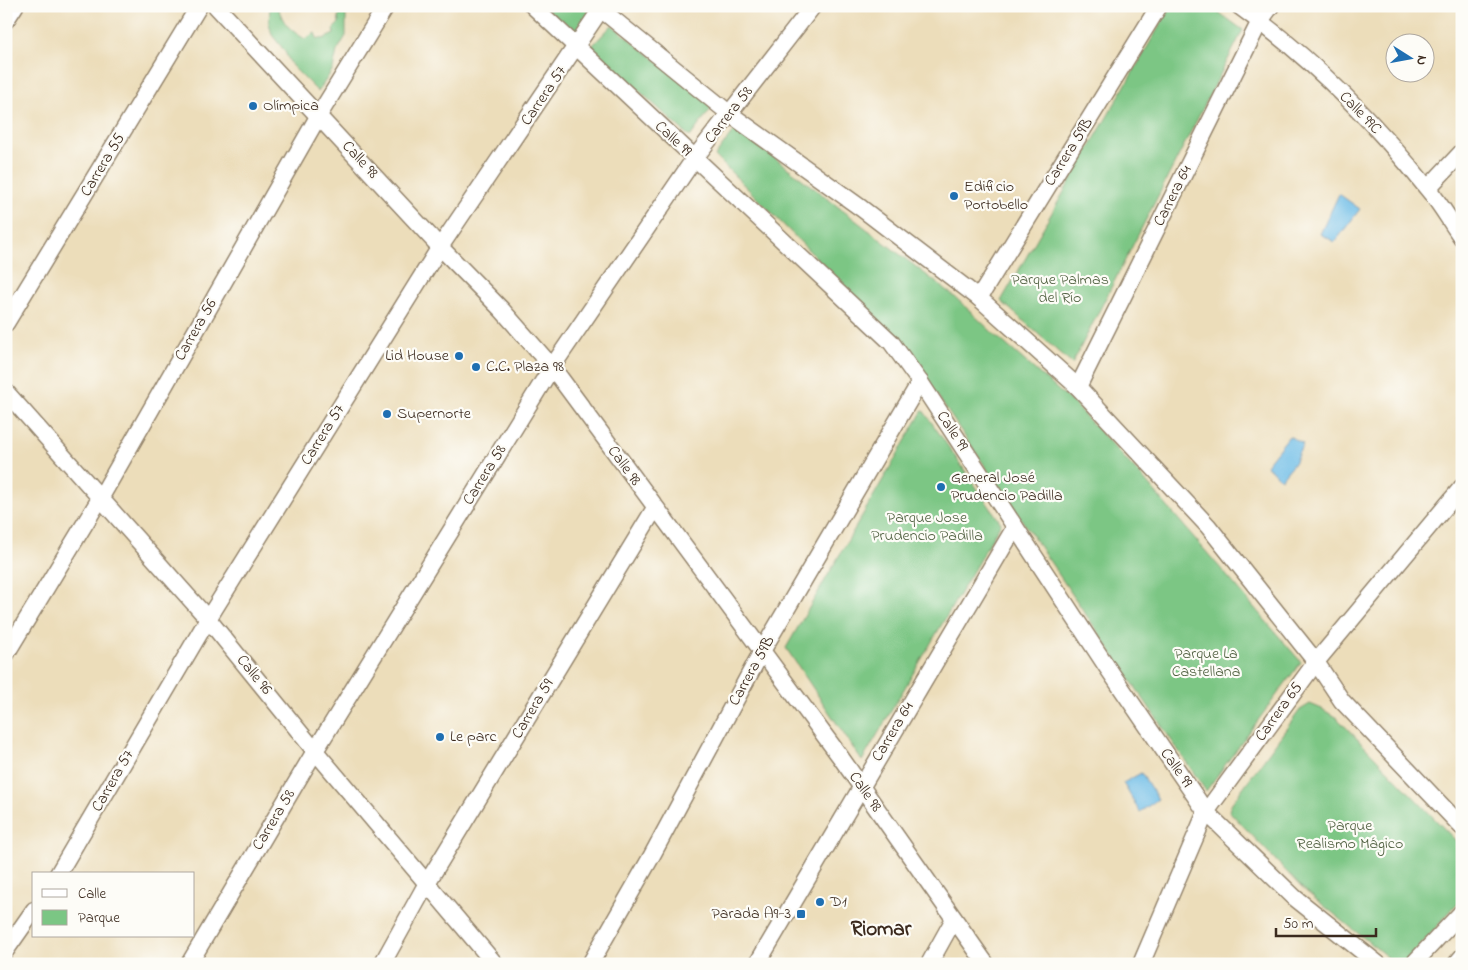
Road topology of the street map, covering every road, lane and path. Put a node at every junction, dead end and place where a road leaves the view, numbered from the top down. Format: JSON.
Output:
{"nodes":[{"id":1,"x":15,"y":6,"type":"edge"},
{"id":2,"x":199,"y":6,"type":"edge"},
{"id":3,"x":216,"y":6,"type":"edge"},
{"id":4,"x":386,"y":6,"type":"edge"},
{"id":5,"x":533,"y":6,"type":"edge"},
{"id":6,"x":813,"y":6,"type":"edge"},
{"id":7,"x":1159,"y":6,"type":"edge"},
{"id":8,"x":1239,"y":6,"type":"edge"},
{"id":9,"x":1271,"y":6,"type":"edge"},
{"id":10,"x":600,"y":8,"type":"edge"},
{"id":11,"x":6,"y":20,"type":"edge"},
{"id":12,"x":1260,"y":22,"type":"junction"},
{"id":13,"x":576,"y":48,"type":"junction"},
{"id":14,"x":730,"y":114,"type":"junction"},
{"id":15,"x":319,"y":115,"type":"junction"},
{"id":16,"x":1462,"y":152,"type":"edge"},
{"id":17,"x":694,"y":159,"type":"junction"},
{"id":18,"x":1428,"y":188,"type":"junction"},
{"id":19,"x":1462,"y":238,"type":"edge"},
{"id":20,"x":440,"y":247,"type":"junction"},
{"id":21,"x":979,"y":298,"type":"junction"},
{"id":22,"x":6,"y":324,"type":"edge"},
{"id":23,"x":552,"y":367,"type":"junction"},
{"id":24,"x":920,"y":382,"type":"junction"},
{"id":25,"x":1078,"y":386,"type":"junction"},
{"id":26,"x":6,"y":392,"type":"edge"},
{"id":27,"x":1462,"y":487,"type":"edge"},
{"id":28,"x":101,"y":497,"type":"junction"},
{"id":29,"x":655,"y":508,"type":"junction"},
{"id":30,"x":1015,"y":527,"type":"junction"},
{"id":31,"x":208,"y":619,"type":"junction"},
{"id":32,"x":762,"y":650,"type":"junction"},
{"id":33,"x":6,"y":654,"type":"edge"},
{"id":34,"x":1316,"y":662,"type":"junction"},
{"id":35,"x":315,"y":752,"type":"junction"},
{"id":36,"x":861,"y":786,"type":"junction"},
{"id":37,"x":1206,"y":812,"type":"junction"},
{"id":38,"x":1462,"y":827,"type":"edge"},
{"id":39,"x":59,"y":872,"type":"edge"},
{"id":40,"x":428,"y":883,"type":"junction"},
{"id":41,"x":1462,"y":912,"type":"edge"},
{"id":42,"x":32,"y":913,"type":"edge"},
{"id":43,"x":954,"y":919,"type":"junction"},
{"id":44,"x":6,"y":950,"type":"edge"},
{"id":45,"x":1462,"y":957,"type":"edge"},
{"id":46,"x":189,"y":964,"type":"edge"},
{"id":47,"x":382,"y":964,"type":"edge"},
{"id":48,"x":495,"y":964,"type":"edge"},
{"id":49,"x":590,"y":964,"type":"edge"},
{"id":50,"x":756,"y":964,"type":"edge"},
{"id":51,"x":929,"y":964,"type":"edge"},
{"id":52,"x":986,"y":964,"type":"edge"},
{"id":53,"x":1141,"y":964,"type":"edge"},
{"id":54,"x":1378,"y":964,"type":"edge"},
{"id":55,"x":1413,"y":964,"type":"edge"},
{"id":56,"x":1456,"y":964,"type":"edge"}],
"edges":[{"from":1,"to":11,"type":"street"},
{"from":2,"to":22,"type":"street","name":"Carrera 55"},
{"from":3,"to":15,"type":"street","name":"Calle 98"},
{"from":4,"to":15,"type":"street","name":"Carrera 56"},
{"from":5,"to":13,"type":"street","name":"Calle 99"},
{"from":6,"to":14,"type":"street","name":"Carrera 58"},
{"from":7,"to":21,"type":"street","name":"Carrera 59B"},
{"from":8,"to":12,"type":"street","name":"Calle 99C"},
{"from":9,"to":12,"type":"street","name":"Carrera 64"},
{"from":10,"to":13,"type":"street","name":"Carrera 57"},
{"from":10,"to":14,"type":"street"},
{"from":12,"to":18,"type":"street","name":"Calle 99C"},
{"from":12,"to":25,"type":"street","name":"Carrera 64"},
{"from":13,"to":17,"type":"street","name":"Calle 99"},
{"from":13,"to":20,"type":"street","name":"Carrera 57"},
{"from":14,"to":17,"type":"street","name":"Carrera 58"},
{"from":14,"to":21,"type":"street"},
{"from":15,"to":20,"type":"street","name":"Calle 98"},
{"from":15,"to":28,"type":"street","name":"Carrera 56"},
{"from":16,"to":18,"type":"street"},
{"from":17,"to":23,"type":"street","name":"Carrera 58"},
{"from":17,"to":24,"type":"street","name":"Calle 99"},
{"from":18,"to":19,"type":"street","name":"Calle 99C"},
{"from":20,"to":23,"type":"street","name":"Calle 98"},
{"from":20,"to":31,"type":"street","name":"Carrera 57"},
{"from":21,"to":25,"type":"street"},
{"from":23,"to":29,"type":"street","name":"Calle 98"},
{"from":23,"to":35,"type":"street","name":"Carrera 58"},
{"from":24,"to":30,"type":"street","name":"Calle 99"},
{"from":24,"to":32,"type":"street","name":"Carrera 59B"},
{"from":25,"to":34,"type":"street"},
{"from":26,"to":28,"type":"street","name":"Calle 96"},
{"from":27,"to":34,"type":"street","name":"Carrera 65"},
{"from":28,"to":31,"type":"street","name":"Calle 96"},
{"from":28,"to":33,"type":"street","name":"Carrera 56"},
{"from":29,"to":32,"type":"street","name":"Calle 98"},
{"from":29,"to":40,"type":"street","name":"Carrera 59"},
{"from":30,"to":36,"type":"street","name":"Carrera 64"},
{"from":30,"to":37,"type":"street","name":"Calle 99"},
{"from":31,"to":35,"type":"street","name":"Calle 96"},
{"from":31,"to":39,"type":"street","name":"Carrera 57"},
{"from":32,"to":36,"type":"street","name":"Calle 98"},
{"from":32,"to":49,"type":"street","name":"Carrera 59B"},
{"from":34,"to":37,"type":"street","name":"Carrera 65"},
{"from":34,"to":38,"type":"street"},
{"from":35,"to":40,"type":"street","name":"Calle 96"},
{"from":35,"to":46,"type":"street","name":"Carrera 58"},
{"from":36,"to":43,"type":"street","name":"Calle 98"},
{"from":36,"to":50,"type":"street","name":"Carrera 64"},
{"from":37,"to":53,"type":"street","name":"Carrera 65"},
{"from":37,"to":54,"type":"street","name":"Calle 99"},
{"from":40,"to":47,"type":"street","name":"Carrera 59"},
{"from":40,"to":48,"type":"street","name":"Calle 96"},
{"from":41,"to":55,"type":"street"},
{"from":42,"to":44,"type":"street"},
{"from":43,"to":51,"type":"street"},
{"from":43,"to":52,"type":"street","name":"Calle 98"},
{"from":45,"to":56,"type":"street"}]}
